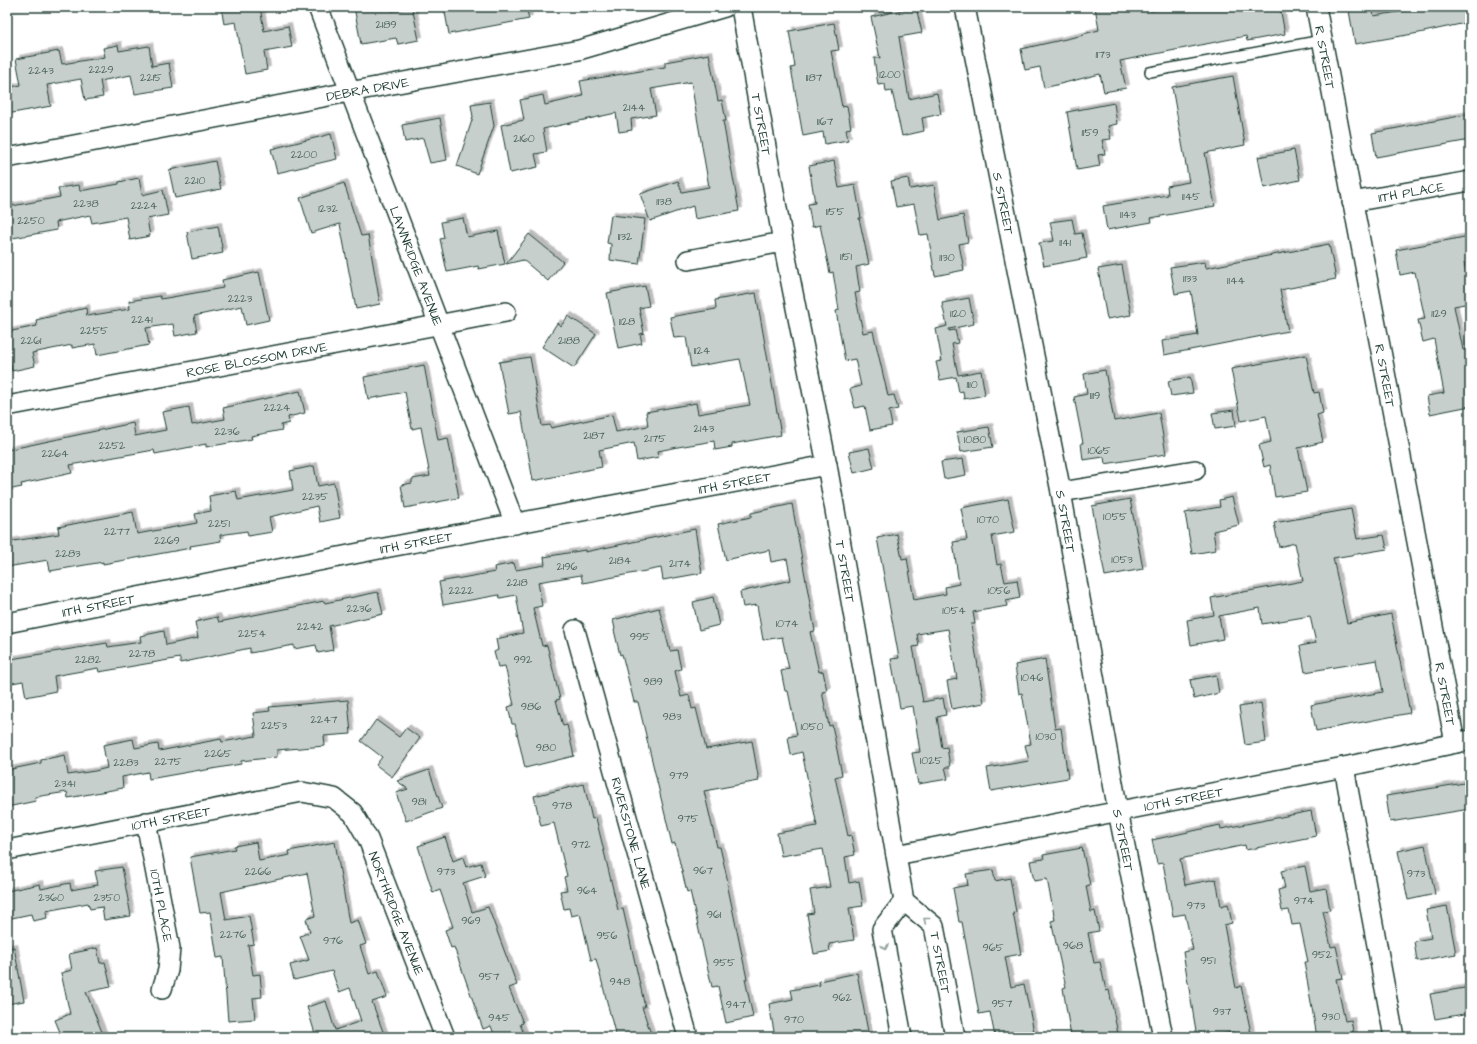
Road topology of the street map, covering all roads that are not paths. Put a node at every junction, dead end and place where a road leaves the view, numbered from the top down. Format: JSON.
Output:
{"nodes":[{"id":1,"x":318,"y":7,"type":"edge"},
{"id":2,"x":725,"y":7,"type":"edge"},
{"id":3,"x":741,"y":7,"type":"edge"},
{"id":4,"x":965,"y":7,"type":"edge"},
{"id":5,"x":1316,"y":7,"type":"edge"},
{"id":6,"x":1322,"y":40,"type":"junction"},
{"id":7,"x":1150,"y":72,"type":"dead end"},
{"id":8,"x":349,"y":92,"type":"junction"},
{"id":9,"x":7,"y":158,"type":"edge"},
{"id":10,"x":1470,"y":181,"type":"edge"},
{"id":11,"x":1352,"y":202,"type":"junction"},
{"id":12,"x":783,"y":242,"type":"junction"},
{"id":13,"x":688,"y":260,"type":"dead end"},
{"id":14,"x":506,"y":312,"type":"dead end"},
{"id":15,"x":439,"y":324,"type":"junction"},
{"id":16,"x":7,"y":406,"type":"edge"},
{"id":17,"x":827,"y":465,"type":"junction"},
{"id":18,"x":1195,"y":470,"type":"dead end"},
{"id":19,"x":1061,"y":492,"type":"junction"},
{"id":20,"x":515,"y":524,"type":"junction"},
{"id":21,"x":7,"y":623,"type":"edge"},
{"id":22,"x":575,"y":630,"type":"dead end"},
{"id":23,"x":1462,"y":742,"type":"edge"},
{"id":24,"x":1344,"y":767,"type":"junction"},
{"id":25,"x":334,"y":798,"type":"joint"},
{"id":26,"x":1118,"y":811,"type":"junction"},
{"id":27,"x":146,"y":822,"type":"junction"},
{"id":28,"x":7,"y":850,"type":"edge"},
{"id":29,"x":896,"y":855,"type":"junction"},
{"id":30,"x":904,"y":901,"type":"junction"},
{"id":31,"x":162,"y":989,"type":"dead end"},
{"id":32,"x":445,"y":1037,"type":"edge"},
{"id":33,"x":688,"y":1037,"type":"edge"},
{"id":34,"x":902,"y":1037,"type":"edge"},
{"id":35,"x":955,"y":1037,"type":"edge"},
{"id":36,"x":1163,"y":1037,"type":"edge"},
{"id":37,"x":1394,"y":1037,"type":"edge"}],
"edges":[{"from":1,"to":8,"type":"street","name":"LAWNRIDGE AVENUE"},
{"from":2,"to":8,"type":"street","name":"DEBRA DRIVE"},
{"from":3,"to":12,"type":"street","name":"T STREET"},
{"from":4,"to":19,"type":"street","name":"S STREET"},
{"from":5,"to":6,"type":"street","name":"R STREET"},
{"from":6,"to":7,"type":"lane"},
{"from":6,"to":11,"type":"street","name":"R STREET"},
{"from":8,"to":9,"type":"street","name":"DEBRA DRIVE"},
{"from":8,"to":15,"type":"street","name":"LAWNRIDGE AVENUE"},
{"from":10,"to":11,"type":"street","name":"11TH PLACE"},
{"from":11,"to":23,"type":"street","name":"R STREET"},
{"from":12,"to":13,"type":"street"},
{"from":12,"to":17,"type":"street","name":"T STREET"},
{"from":14,"to":15,"type":"street","name":"ROSE BLOSSOM DRIVE"},
{"from":15,"to":16,"type":"street","name":"ROSE BLOSSOM DRIVE"},
{"from":15,"to":20,"type":"street","name":"LAWNRIDGE AVENUE"},
{"from":17,"to":20,"type":"street","name":"11TH STREET"},
{"from":17,"to":29,"type":"street","name":"T STREET"},
{"from":18,"to":19,"type":"street"},
{"from":19,"to":26,"type":"street","name":"S STREET"},
{"from":20,"to":21,"type":"street","name":"11TH STREET"},
{"from":22,"to":33,"type":"street","name":"RIVERSTONE LANE"},
{"from":23,"to":24,"type":"street","name":"10TH STREET"},
{"from":24,"to":26,"type":"street","name":"10TH STREET"},
{"from":24,"to":37,"type":"street"},
{"from":25,"to":27,"type":"street","name":"10TH STREET"},
{"from":25,"to":32,"type":"street","name":"NORTHRIDGE AVENUE"},
{"from":26,"to":29,"type":"street","name":"10TH STREET"},
{"from":26,"to":36,"type":"street","name":"S STREET"},
{"from":27,"to":28,"type":"street","name":"10TH STREET"},
{"from":27,"to":31,"type":"street","name":"10TH PLACE"},
{"from":29,"to":30,"type":"street","name":"T STREET"},
{"from":30,"to":34,"type":"street","one_way":true},
{"from":35,"to":30,"type":"street","name":"T STREET","one_way":true}]}
